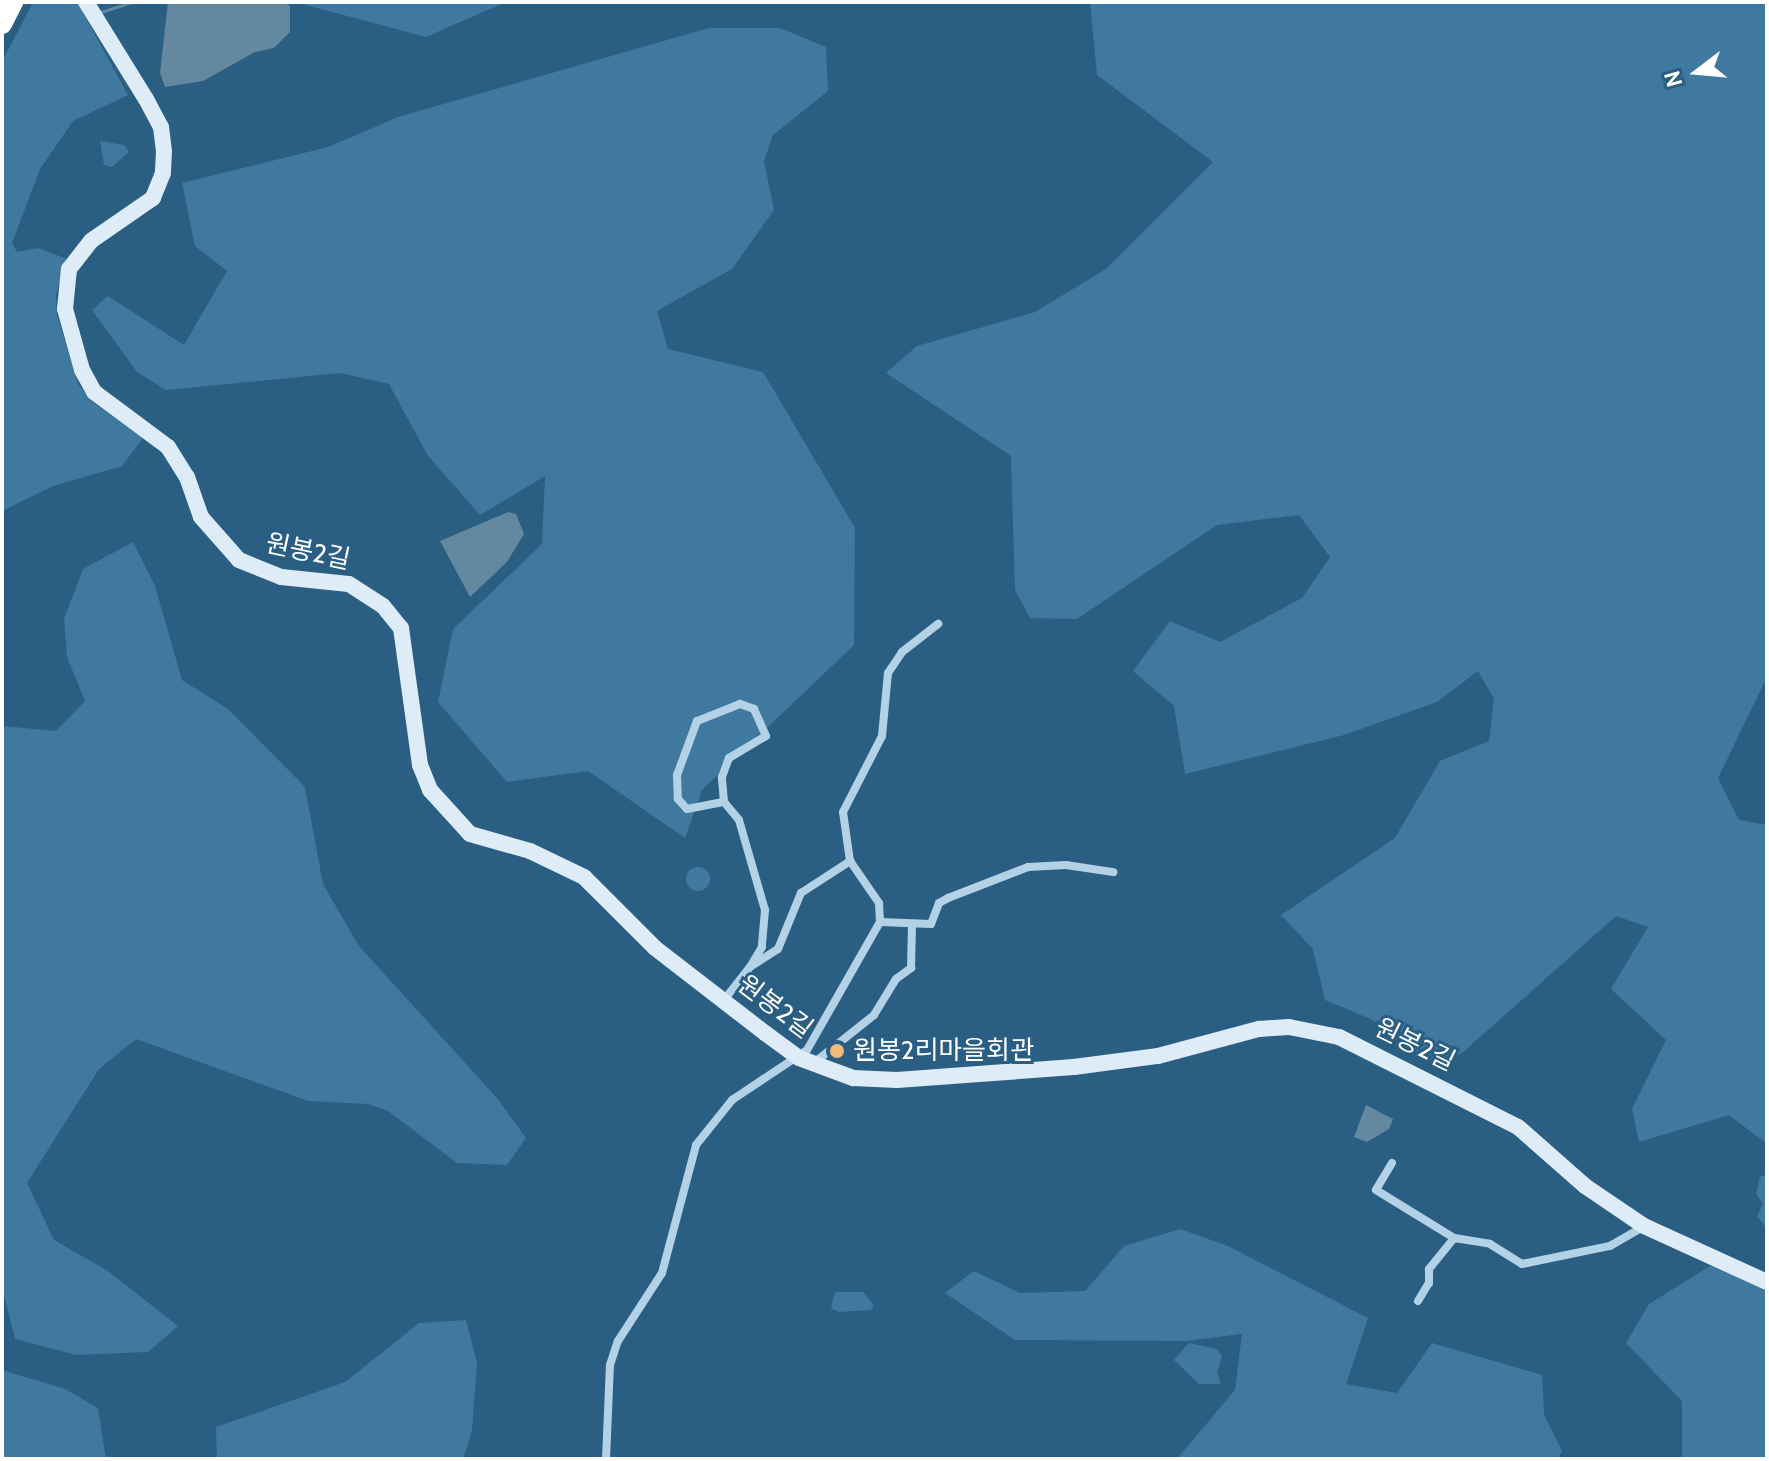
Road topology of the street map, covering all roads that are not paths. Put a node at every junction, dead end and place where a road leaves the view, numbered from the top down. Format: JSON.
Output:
{"nodes":[{"id":1,"x":13,"y":2,"type":"edge"},
{"id":2,"x":86,"y":2,"type":"edge"},
{"id":3,"x":2,"y":24,"type":"edge"},
{"id":4,"x":938,"y":624,"type":"dead end"},
{"id":5,"x":724,"y":802,"type":"junction"},
{"id":6,"x":850,"y":861,"type":"junction"},
{"id":7,"x":1113,"y":872,"type":"dead end"},
{"id":8,"x":880,"y":922,"type":"junction"},
{"id":9,"x":912,"y":925,"type":"junction"},
{"id":10,"x":750,"y":967,"type":"junction"},
{"id":11,"x":724,"y":1000,"type":"junction"},
{"id":12,"x":807,"y":1060,"type":"junction"},
{"id":13,"x":1392,"y":1163,"type":"dead end"},
{"id":14,"x":1644,"y":1226,"type":"junction"},
{"id":15,"x":1454,"y":1238,"type":"junction"},
{"id":16,"x":1767,"y":1282,"type":"edge"},
{"id":17,"x":1418,"y":1301,"type":"dead end"},
{"id":18,"x":606,"y":1459,"type":"edge"}],
"edges":[{"from":1,"to":3,"type":"highway"},
{"from":2,"to":11,"type":"main road","name":"원봉2길"},
{"from":4,"to":6,"type":"street"},
{"from":5,"to":5,"type":"street"},
{"from":5,"to":10,"type":"street"},
{"from":6,"to":8,"type":"street"},
{"from":6,"to":10,"type":"street"},
{"from":7,"to":9,"type":"street"},
{"from":8,"to":9,"type":"street"},
{"from":8,"to":12,"type":"street"},
{"from":9,"to":12,"type":"street"},
{"from":10,"to":11,"type":"street"},
{"from":11,"to":12,"type":"main road","name":"원봉2길"},
{"from":12,"to":14,"type":"main road","name":"원봉2길"},
{"from":12,"to":18,"type":"street"},
{"from":13,"to":15,"type":"street"},
{"from":14,"to":15,"type":"street"},
{"from":14,"to":16,"type":"main road","name":"원봉2길"},
{"from":15,"to":17,"type":"street"}]}
